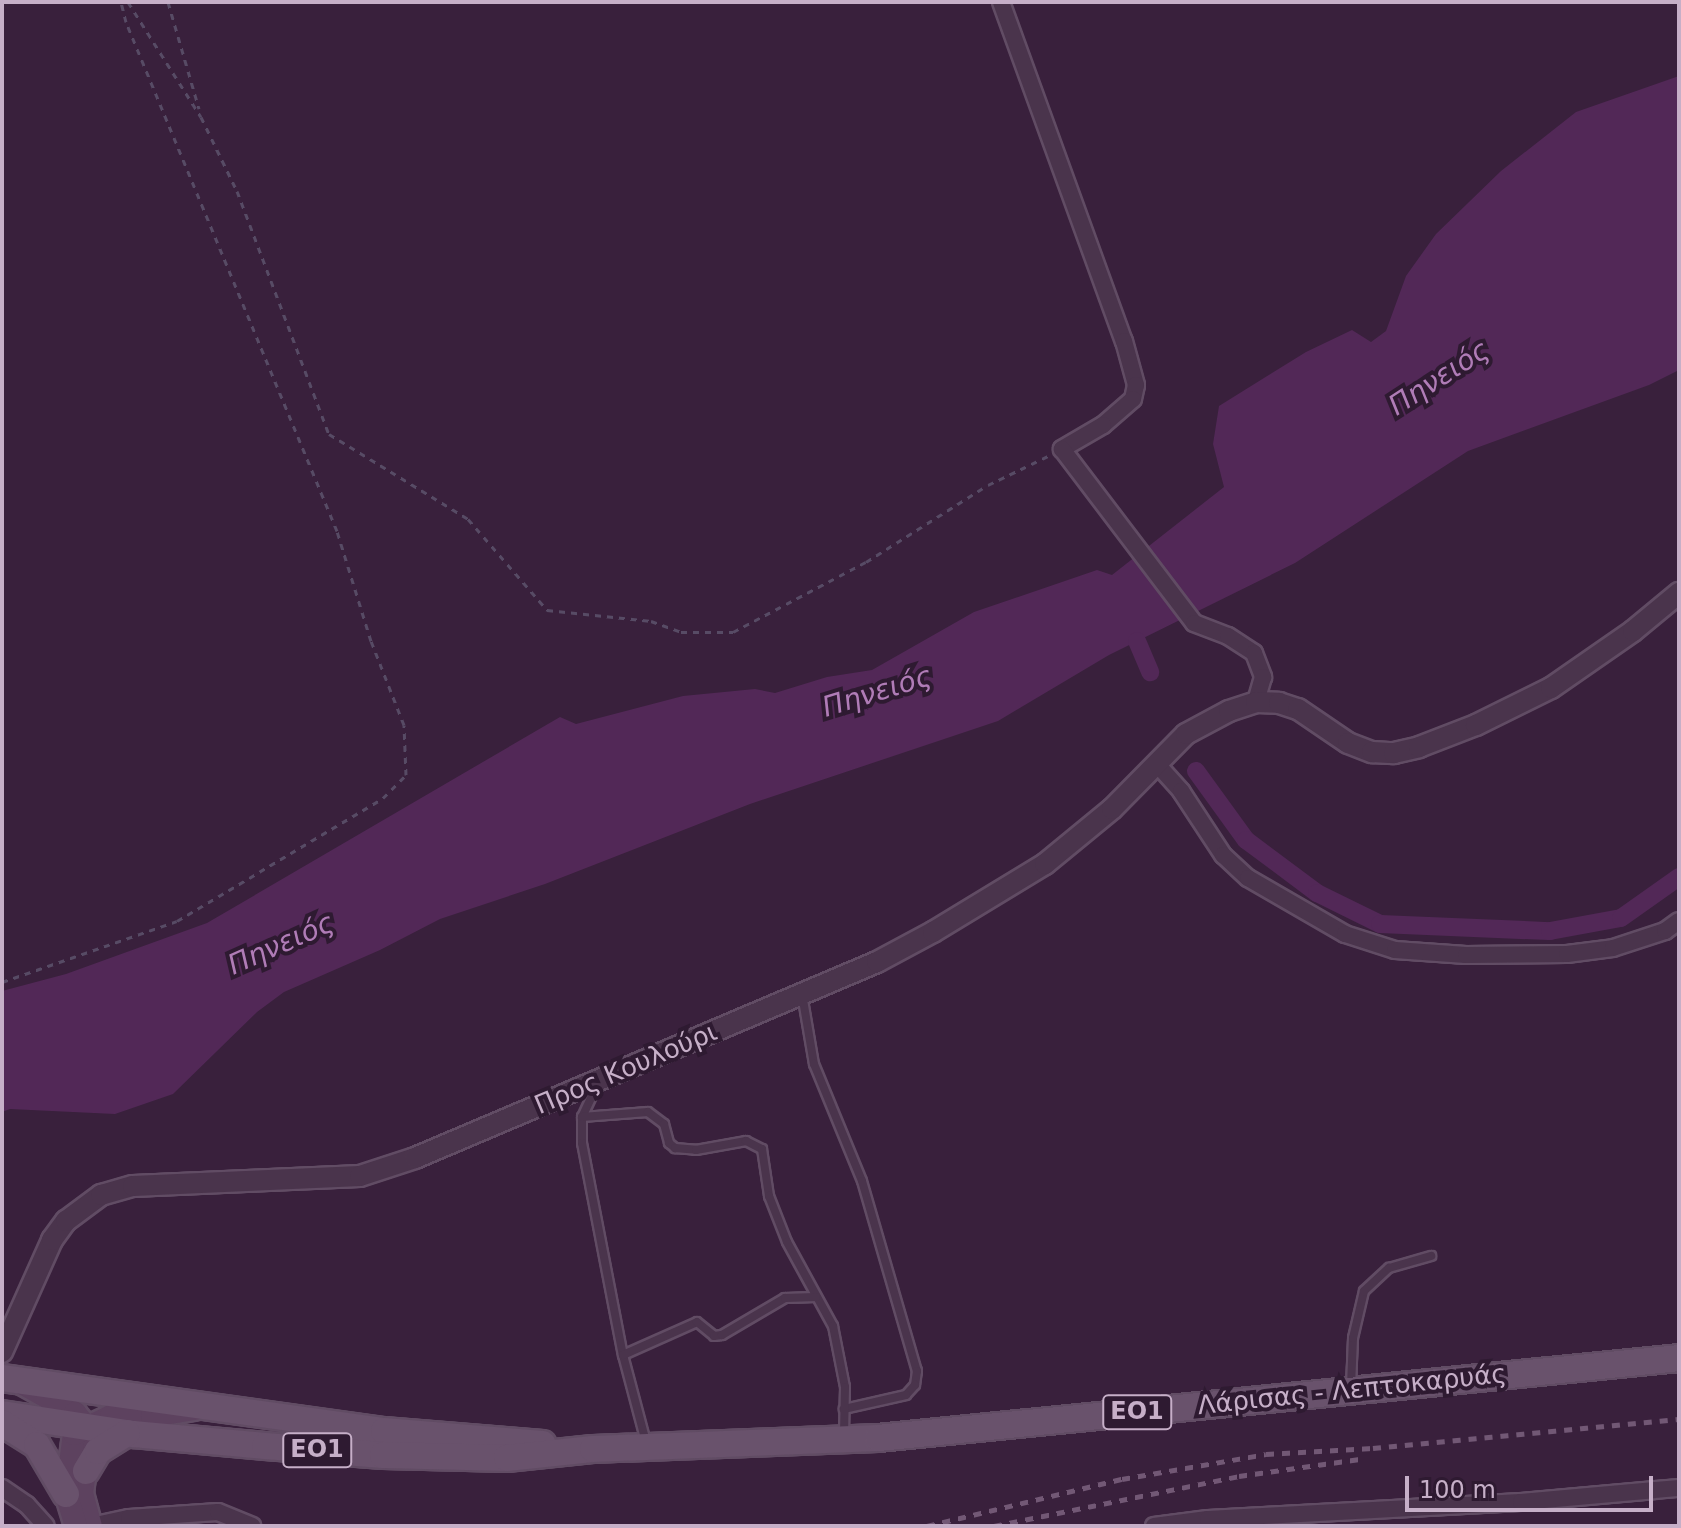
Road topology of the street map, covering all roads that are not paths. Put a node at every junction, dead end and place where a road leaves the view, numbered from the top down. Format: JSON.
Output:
{"nodes":[{"id":1,"x":1001,"y":2,"type":"edge"},
{"id":2,"x":1679,"y":593,"type":"edge"},
{"id":3,"x":1256,"y":702,"type":"junction"},
{"id":4,"x":1156,"y":763,"type":"junction"},
{"id":5,"x":1679,"y":921,"type":"edge"},
{"id":6,"x":802,"y":994,"type":"junction"},
{"id":7,"x":598,"y":1082,"type":"junction"},
{"id":8,"x":582,"y":1117,"type":"junction"},
{"id":9,"x":1431,"y":1256,"type":"dead end"},
{"id":10,"x":816,"y":1297,"type":"junction"},
{"id":11,"x":2,"y":1352,"type":"edge"},
{"id":12,"x":623,"y":1355,"type":"junction"},
{"id":13,"x":1679,"y":1358,"type":"edge"},
{"id":14,"x":10,"y":1379,"type":"edge"},
{"id":15,"x":1350,"y":1390,"type":"junction"},
{"id":16,"x":199,"y":1408,"type":"junction"},
{"id":17,"x":844,"y":1409,"type":"junction"},
{"id":18,"x":2,"y":1414,"type":"edge"},
{"id":19,"x":2,"y":1423,"type":"edge"},
{"id":20,"x":86,"y":1426,"type":"junction"},
{"id":21,"x":127,"y":1433,"type":"junction"},
{"id":22,"x":844,"y":1440,"type":"junction"},
{"id":23,"x":593,"y":1449,"type":"junction"},
{"id":24,"x":648,"y":1449,"type":"junction"},
{"id":25,"x":86,"y":1471,"type":"junction"},
{"id":26,"x":2,"y":1488,"type":"edge"},
{"id":27,"x":1679,"y":1488,"type":"edge"},
{"id":28,"x":66,"y":1494,"type":"junction"},
{"id":29,"x":46,"y":1526,"type":"edge"},
{"id":30,"x":76,"y":1526,"type":"edge"},
{"id":31,"x":91,"y":1526,"type":"edge"},
{"id":32,"x":252,"y":1526,"type":"edge"},
{"id":33,"x":1154,"y":1526,"type":"edge"}],
"edges":[{"from":1,"to":3,"type":"street"},
{"from":2,"to":3,"type":"street"},
{"from":3,"to":4,"type":"street","name":"Προς Κουλούρι"},
{"from":4,"to":5,"type":"street"},
{"from":4,"to":6,"type":"street","name":"Προς Κουλούρι"},
{"from":6,"to":7,"type":"street","name":"Προς Κουλούρι"},
{"from":6,"to":17,"type":"lane"},
{"from":7,"to":8,"type":"lane"},
{"from":7,"to":11,"type":"street","name":"Προς Κουλούρι"},
{"from":8,"to":10,"type":"lane"},
{"from":8,"to":12,"type":"lane"},
{"from":9,"to":15,"type":"lane"},
{"from":10,"to":12,"type":"lane"},
{"from":10,"to":17,"type":"lane"},
{"from":12,"to":24,"type":"lane"},
{"from":13,"to":15,"type":"main road","name":"Λάρισας - Λεπτοκαρυάς","number":"ΕΟ1"},
{"from":14,"to":16,"type":"main road","name":"Λάρισας - Λεπτοκαρυάς","number":"ΕΟ1"},
{"from":14,"to":20,"type":"main road"},
{"from":15,"to":22,"type":"main road","name":"Λάρισας - Λεπτοκαρυάς","number":"ΕΟ1"},
{"from":16,"to":20,"type":"main road"},
{"from":16,"to":23,"type":"main road","name":"Λάρισας - Λεπτοκαρυάς","number":"ΕΟ1"},
{"from":17,"to":22,"type":"lane"},
{"from":18,"to":20,"type":"main road","name":"Λάρισας - Λεπτοκαρυάς","number":"ΕΟ1"},
{"from":19,"to":28,"type":"main road"},
{"from":20,"to":21,"type":"main road","name":"Λάρισας - Λεπτοκαρυάς","number":"ΕΟ1"},
{"from":20,"to":25,"type":"main road"},
{"from":20,"to":28,"type":"main road"},
{"from":21,"to":23,"type":"main road","name":"Λάρισας - Λεπτοκαρυάς","number":"ΕΟ1"},
{"from":21,"to":25,"type":"main road"},
{"from":22,"to":24,"type":"main road","name":"Λάρισας - Λεπτοκαρυάς","number":"ΕΟ1"},
{"from":23,"to":24,"type":"main road","name":"Λάρισας - Λεπτοκαρυάς","number":"ΕΟ1"},
{"from":25,"to":31,"type":"main road"},
{"from":26,"to":29,"type":"street"},
{"from":27,"to":33,"type":"street"},
{"from":28,"to":30,"type":"main road"},
{"from":31,"to":32,"type":"street"}]}
